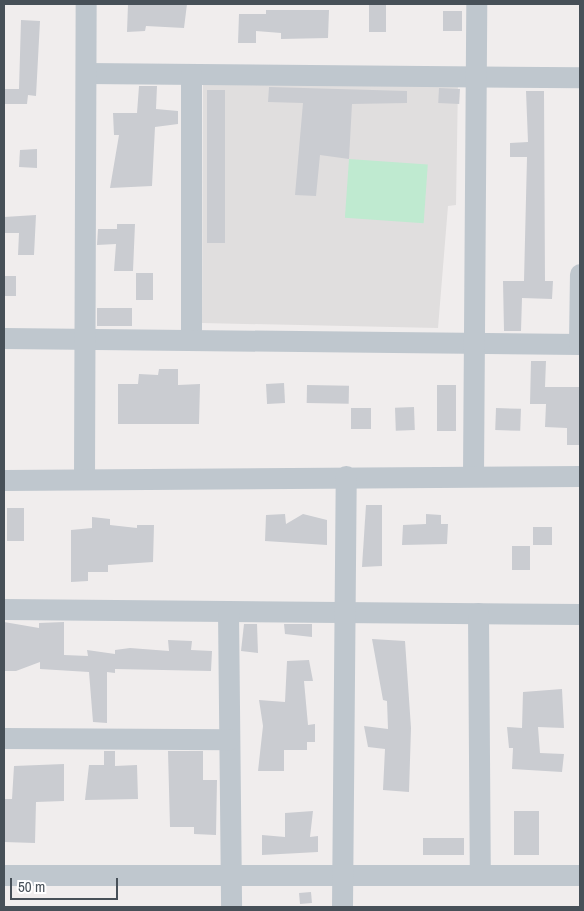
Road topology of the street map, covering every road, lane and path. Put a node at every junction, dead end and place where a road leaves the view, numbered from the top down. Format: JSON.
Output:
{"nodes":[{"id":1,"x":86,"y":4,"type":"edge"},
{"id":2,"x":476,"y":4,"type":"edge"},
{"id":3,"x":86,"y":73,"type":"junction"},
{"id":4,"x":191,"y":74,"type":"junction"},
{"id":5,"x":475,"y":76,"type":"junction"},
{"id":6,"x":580,"y":78,"type":"edge"},
{"id":7,"x":580,"y":274,"type":"edge"},
{"id":8,"x":4,"y":338,"type":"edge"},
{"id":9,"x":85,"y":338,"type":"junction"},
{"id":10,"x":191,"y":338,"type":"junction"},
{"id":11,"x":472,"y":342,"type":"junction"},
{"id":12,"x":580,"y":344,"type":"edge"},
{"id":13,"x":473,"y":475,"type":"junction"},
{"id":14,"x":346,"y":476,"type":"junction"},
{"id":15,"x":580,"y":476,"type":"edge"},
{"id":16,"x":84,"y":479,"type":"junction"},
{"id":17,"x":4,"y":480,"type":"edge"},
{"id":18,"x":4,"y":609,"type":"edge"},
{"id":19,"x":228,"y":611,"type":"junction"},
{"id":20,"x":344,"y":612,"type":"junction"},
{"id":21,"x":478,"y":613,"type":"junction"},
{"id":22,"x":580,"y":614,"type":"edge"},
{"id":23,"x":4,"y":738,"type":"edge"},
{"id":24,"x":229,"y":739,"type":"junction"},
{"id":25,"x":230,"y":872,"type":"junction"},
{"id":26,"x":342,"y":873,"type":"junction"},
{"id":27,"x":480,"y":874,"type":"junction"},
{"id":28,"x":4,"y":875,"type":"edge"},
{"id":29,"x":580,"y":875,"type":"edge"},
{"id":30,"x":231,"y":907,"type":"edge"},
{"id":31,"x":342,"y":907,"type":"edge"}],
"edges":[{"from":1,"to":3,"type":"street"},
{"from":2,"to":5,"type":"street"},
{"from":3,"to":4,"type":"street"},
{"from":3,"to":9,"type":"street"},
{"from":4,"to":5,"type":"street"},
{"from":4,"to":10,"type":"street"},
{"from":5,"to":6,"type":"street"},
{"from":5,"to":11,"type":"street"},
{"from":7,"to":12,"type":"street"},
{"from":8,"to":9,"type":"street"},
{"from":9,"to":10,"type":"street"},
{"from":9,"to":16,"type":"street"},
{"from":10,"to":11,"type":"street"},
{"from":11,"to":12,"type":"street"},
{"from":11,"to":13,"type":"street"},
{"from":13,"to":14,"type":"street"},
{"from":13,"to":15,"type":"street"},
{"from":14,"to":16,"type":"street"},
{"from":14,"to":20,"type":"street"},
{"from":16,"to":17,"type":"street"},
{"from":18,"to":19,"type":"street"},
{"from":19,"to":20,"type":"street"},
{"from":19,"to":24,"type":"street"},
{"from":20,"to":21,"type":"street"},
{"from":20,"to":26,"type":"street"},
{"from":21,"to":22,"type":"street"},
{"from":21,"to":27,"type":"street"},
{"from":23,"to":24,"type":"street"},
{"from":24,"to":25,"type":"street"},
{"from":25,"to":26,"type":"street"},
{"from":25,"to":28,"type":"street"},
{"from":25,"to":30,"type":"street"},
{"from":26,"to":27,"type":"street"},
{"from":26,"to":31,"type":"street"},
{"from":27,"to":29,"type":"street"}]}
